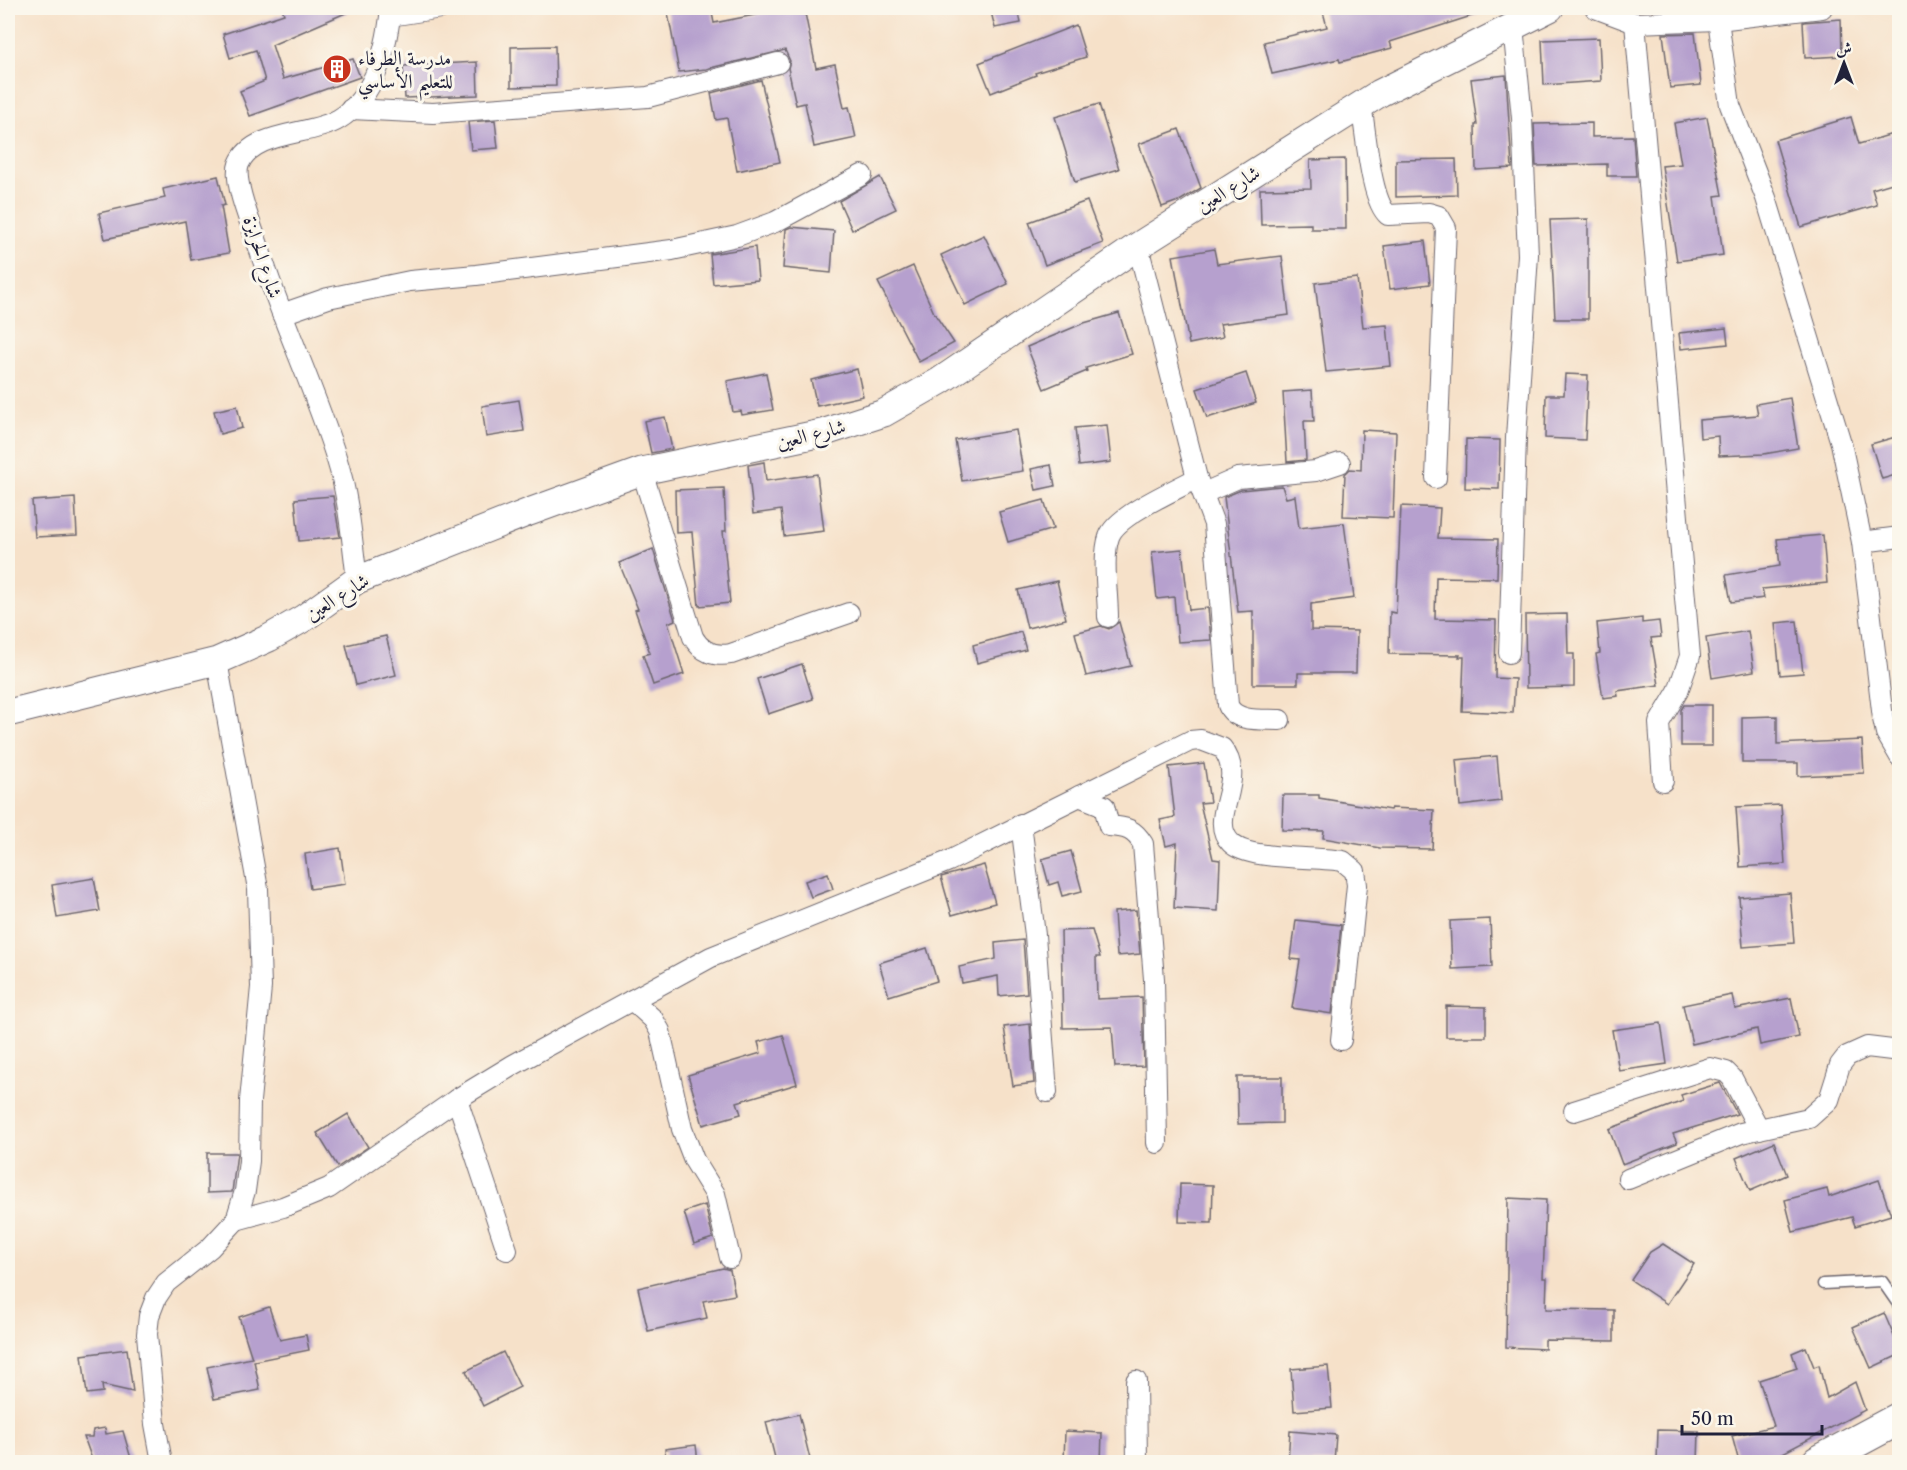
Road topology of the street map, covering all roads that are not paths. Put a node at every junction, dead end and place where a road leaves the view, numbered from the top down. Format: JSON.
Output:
{"nodes":[{"id":1,"x":441,"y":8,"type":"edge"},
{"id":2,"x":1550,"y":8,"type":"edge"},
{"id":3,"x":1595,"y":8,"type":"edge"},
{"id":4,"x":1822,"y":8,"type":"edge"},
{"id":5,"x":391,"y":12,"type":"edge"},
{"id":6,"x":1718,"y":20,"type":"junction"},
{"id":7,"x":1635,"y":22,"type":"junction"},
{"id":8,"x":1513,"y":26,"type":"junction"},
{"id":9,"x":778,"y":63,"type":"dead end"},
{"id":10,"x":1362,"y":105,"type":"junction"},
{"id":11,"x":351,"y":109,"type":"junction"},
{"id":12,"x":862,"y":175,"type":"dead end"},
{"id":13,"x":1138,"y":246,"type":"junction"},
{"id":14,"x":282,"y":314,"type":"junction"},
{"id":15,"x":1340,"y":463,"type":"dead end"},
{"id":16,"x":642,"y":471,"type":"junction"},
{"id":17,"x":1436,"y":478,"type":"dead end"},
{"id":18,"x":1201,"y":486,"type":"junction"},
{"id":19,"x":1899,"y":537,"type":"edge"},
{"id":20,"x":1862,"y":542,"type":"junction"},
{"id":21,"x":357,"y":580,"type":"junction"},
{"id":22,"x":849,"y":613,"type":"dead end"},
{"id":23,"x":1108,"y":617,"type":"dead end"},
{"id":24,"x":1509,"y":653,"type":"dead end"},
{"id":25,"x":217,"y":661,"type":"junction"},
{"id":26,"x":8,"y":713,"type":"edge"},
{"id":27,"x":1280,"y":720,"type":"dead end"},
{"id":28,"x":1899,"y":757,"type":"edge"},
{"id":29,"x":1662,"y":781,"type":"dead end"},
{"id":30,"x":1078,"y":796,"type":"junction"},
{"id":31,"x":1021,"y":824,"type":"junction"},
{"id":32,"x":632,"y":1000,"type":"junction"},
{"id":33,"x":1341,"y":1040,"type":"dead end"},
{"id":34,"x":1899,"y":1051,"type":"edge"},
{"id":35,"x":1047,"y":1092,"type":"dead end"},
{"id":36,"x":457,"y":1099,"type":"junction"},
{"id":37,"x":1574,"y":1112,"type":"dead end"},
{"id":38,"x":1759,"y":1129,"type":"junction"},
{"id":39,"x":1157,"y":1143,"type":"dead end"},
{"id":40,"x":1628,"y":1179,"type":"dead end"},
{"id":41,"x":236,"y":1220,"type":"junction"},
{"id":42,"x":507,"y":1250,"type":"dead end"},
{"id":43,"x":730,"y":1258,"type":"dead end"},
{"id":44,"x":1823,"y":1284,"type":"dead end"},
{"id":45,"x":1899,"y":1307,"type":"edge"},
{"id":46,"x":1136,"y":1381,"type":"dead end"},
{"id":47,"x":1899,"y":1418,"type":"edge"},
{"id":48,"x":162,"y":1462,"type":"edge"},
{"id":49,"x":1137,"y":1462,"type":"edge"},
{"id":50,"x":1818,"y":1462,"type":"edge"}],
"edges":[{"from":1,"to":5,"type":"street"},
{"from":2,"to":8,"type":"street","name":"شارع العين"},
{"from":3,"to":7,"type":"street"},
{"from":4,"to":6,"type":"street"},
{"from":5,"to":11,"type":"street","name":"شارع الحرايزة"},
{"from":6,"to":7,"type":"street"},
{"from":6,"to":20,"type":"street"},
{"from":7,"to":29,"type":"street"},
{"from":8,"to":10,"type":"street","name":"شارع العين"},
{"from":8,"to":24,"type":"street"},
{"from":9,"to":11,"type":"street"},
{"from":10,"to":13,"type":"street","name":"شارع العين"},
{"from":10,"to":17,"type":"street"},
{"from":11,"to":14,"type":"street","name":"شارع الحرايزة"},
{"from":12,"to":14,"type":"street"},
{"from":13,"to":16,"type":"street","name":"شارع العين"},
{"from":13,"to":18,"type":"street"},
{"from":14,"to":21,"type":"street","name":"شارع الحرايزة"},
{"from":15,"to":18,"type":"street"},
{"from":16,"to":21,"type":"street","name":"شارع العين"},
{"from":16,"to":22,"type":"street"},
{"from":18,"to":23,"type":"street"},
{"from":18,"to":27,"type":"street"},
{"from":19,"to":20,"type":"street"},
{"from":20,"to":28,"type":"street"},
{"from":21,"to":25,"type":"street","name":"شارع العين"},
{"from":25,"to":26,"type":"street","name":"شارع العين"},
{"from":25,"to":41,"type":"street"},
{"from":30,"to":31,"type":"street"},
{"from":30,"to":33,"type":"street"},
{"from":30,"to":39,"type":"street"},
{"from":31,"to":32,"type":"street"},
{"from":31,"to":35,"type":"street"},
{"from":32,"to":36,"type":"street"},
{"from":32,"to":43,"type":"street"},
{"from":34,"to":38,"type":"street"},
{"from":36,"to":41,"type":"street"},
{"from":36,"to":42,"type":"street"},
{"from":37,"to":38,"type":"street"},
{"from":38,"to":40,"type":"street"},
{"from":41,"to":48,"type":"street"},
{"from":44,"to":45,"type":"lane"},
{"from":46,"to":49,"type":"street"},
{"from":47,"to":50,"type":"main road"}]}
